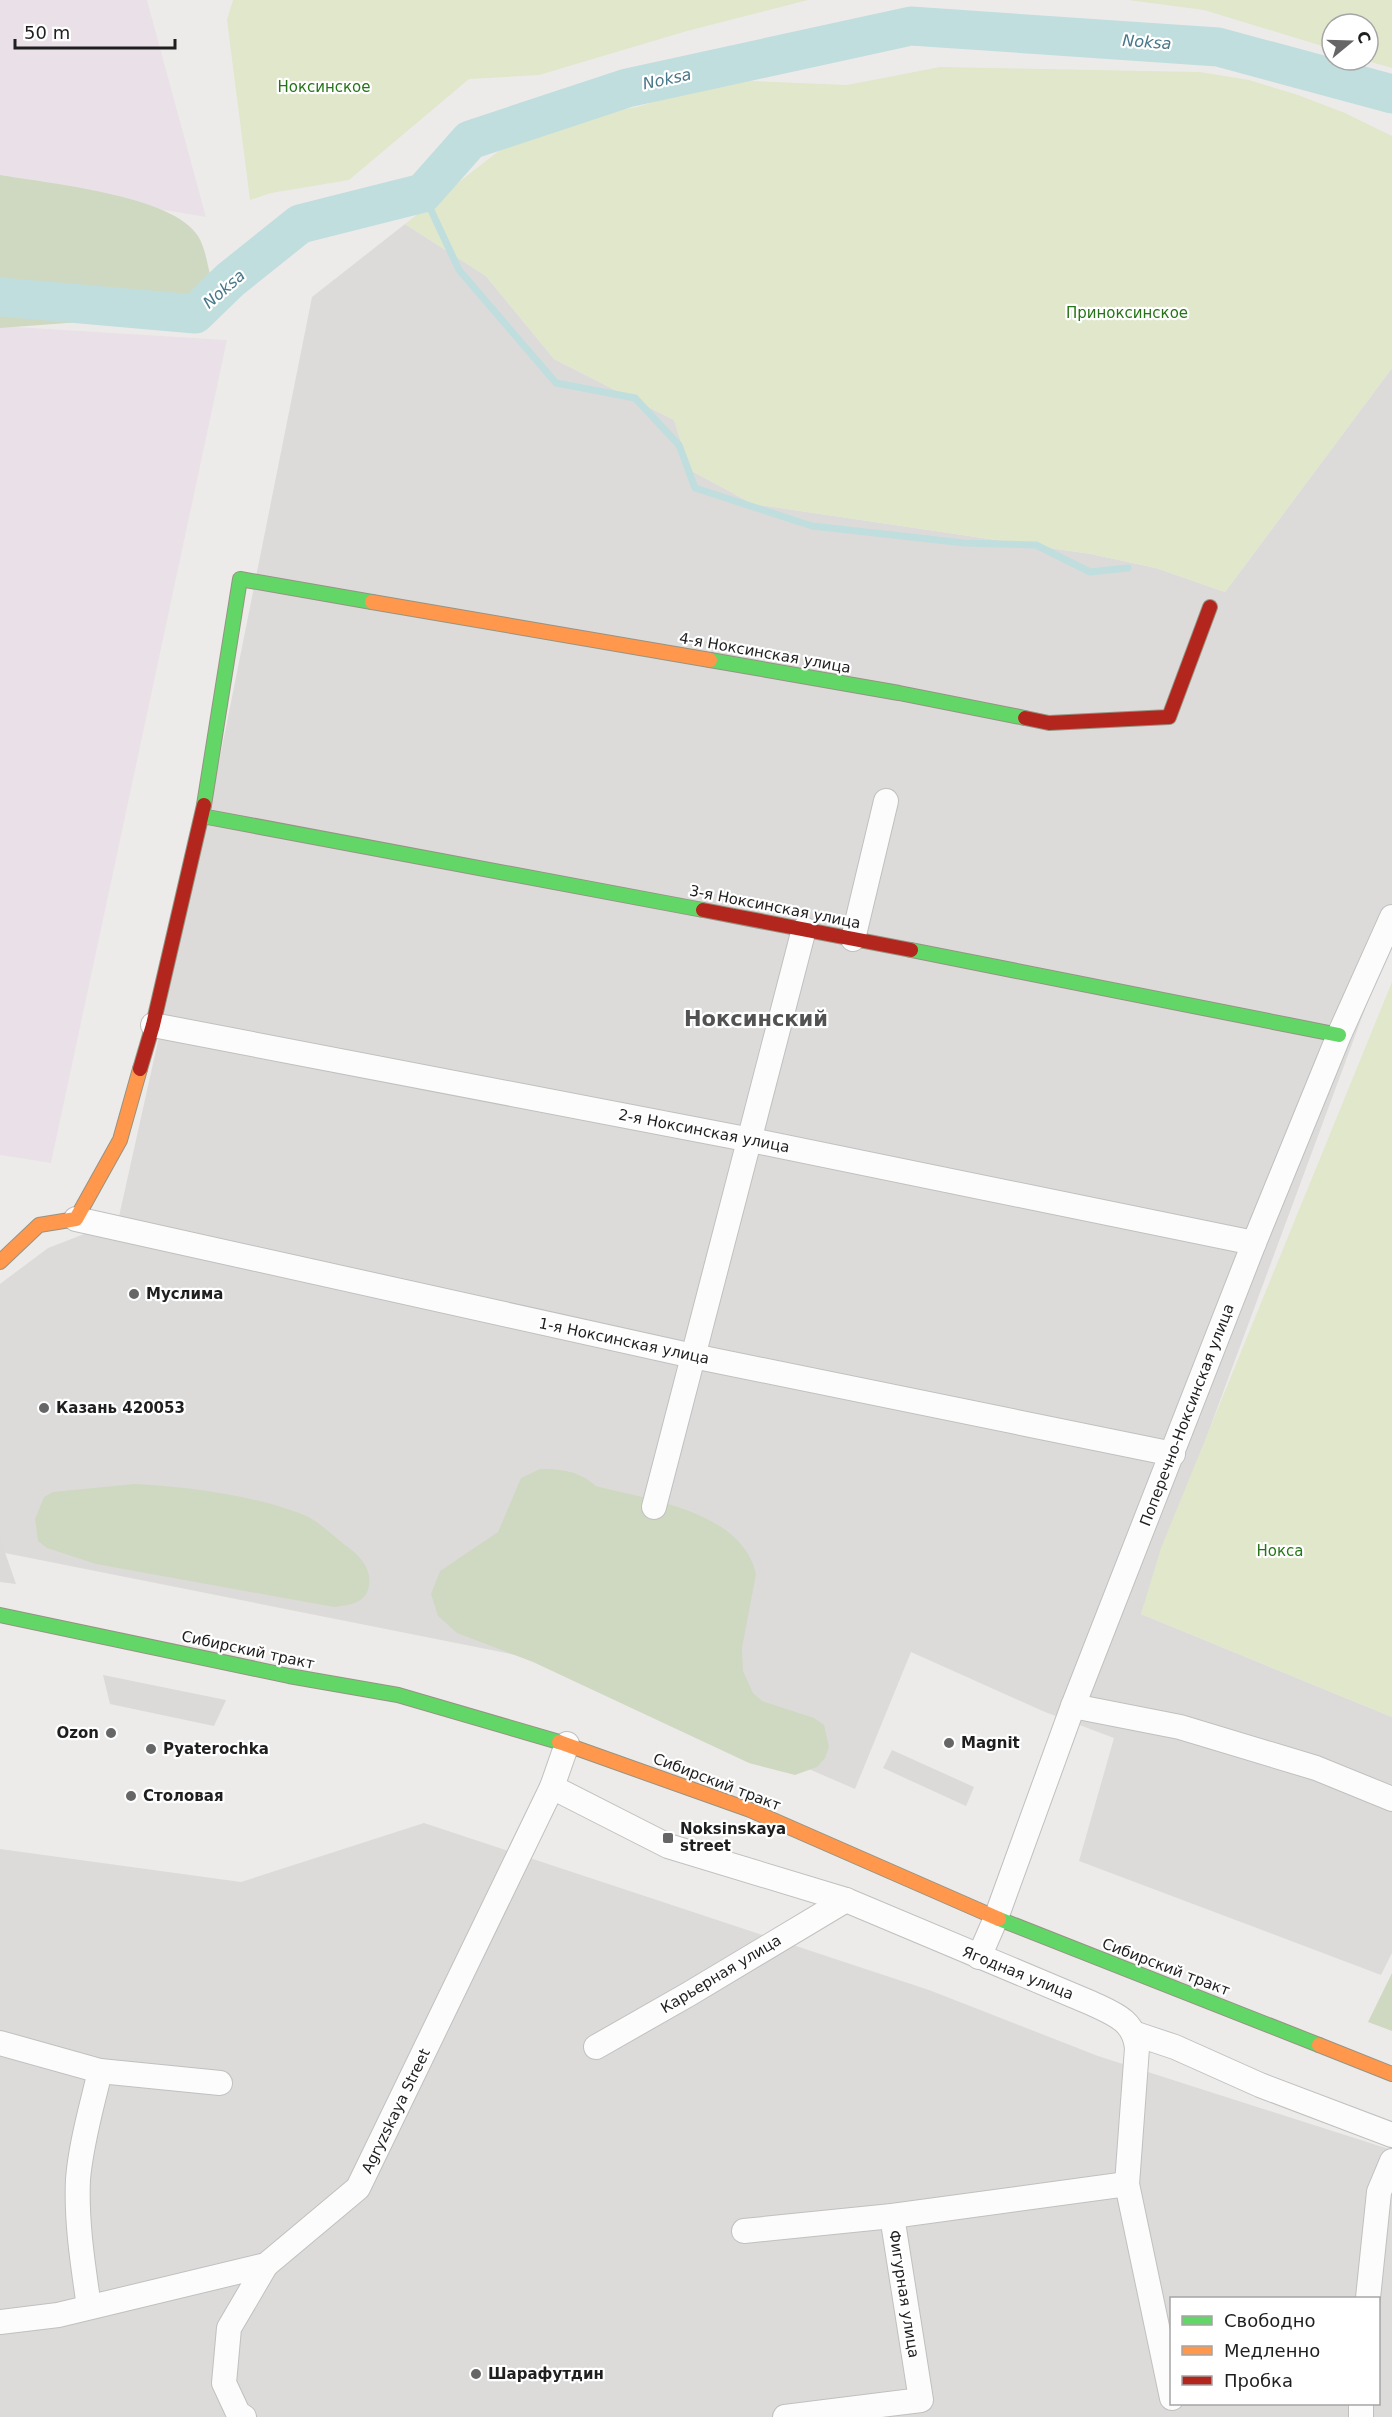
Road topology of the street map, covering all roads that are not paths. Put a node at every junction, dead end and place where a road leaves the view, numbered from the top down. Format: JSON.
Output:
{"nodes":[{"id":1,"x":1210,"y":607,"type":"dead end"},
{"id":2,"x":886,"y":801,"type":"dead end"},
{"id":3,"x":202,"y":816,"type":"junction"},
{"id":4,"x":1392,"y":916,"type":"edge"},
{"id":5,"x":804,"y":929,"type":"junction"},
{"id":6,"x":853,"y":939,"type":"junction"},
{"id":7,"x":153,"y":1025,"type":"junction"},
{"id":8,"x":1340,"y":1035,"type":"junction"},
{"id":9,"x":751,"y":1140,"type":"junction"},
{"id":10,"x":76,"y":1219,"type":"junction"},
{"id":11,"x":1254,"y":1243,"type":"junction"},
{"id":12,"x":0,"y":1262,"type":"edge"},
{"id":13,"x":693,"y":1356,"type":"junction"},
{"id":14,"x":1173,"y":1454,"type":"junction"},
{"id":15,"x":654,"y":1508,"type":"dead end"},
{"id":16,"x":0,"y":1615,"type":"edge"},
{"id":17,"x":1073,"y":1706,"type":"junction"},
{"id":18,"x":567,"y":1744,"type":"junction"},
{"id":19,"x":552,"y":1786,"type":"junction"},
{"id":20,"x":1392,"y":1799,"type":"edge"},
{"id":21,"x":846,"y":1900,"type":"junction"},
{"id":22,"x":996,"y":1918,"type":"junction"},
{"id":23,"x":979,"y":1957,"type":"junction"},
{"id":24,"x":1136,"y":2034,"type":"junction"},
{"id":25,"x":0,"y":2043,"type":"edge"},
{"id":26,"x":596,"y":2047,"type":"dead end"},
{"id":27,"x":100,"y":2071,"type":"junction"},
{"id":28,"x":1392,"y":2074,"type":"edge"},
{"id":29,"x":220,"y":2083,"type":"dead end"},
{"id":30,"x":1392,"y":2135,"type":"edge"},
{"id":31,"x":1392,"y":2161,"type":"edge"},
{"id":32,"x":1127,"y":2184,"type":"junction"},
{"id":33,"x":892,"y":2216,"type":"junction"},
{"id":34,"x":744,"y":2231,"type":"dead end"},
{"id":35,"x":266,"y":2265,"type":"junction"},
{"id":36,"x":1368,"y":2297,"type":"edge"},
{"id":37,"x":89,"y":2307,"type":"junction"},
{"id":38,"x":0,"y":2322,"type":"edge"},
{"id":39,"x":1170,"y":2388,"type":"edge"},
{"id":40,"x":244,"y":2417,"type":"edge"},
{"id":41,"x":785,"y":2417,"type":"edge"}],
"edges":[{"from":1,"to":3,"type":"street","name":"4-я Ноксинская улица"},
{"from":2,"to":6,"type":"street"},
{"from":3,"to":5,"type":"street","name":"3-я Ноксинская улица"},
{"from":3,"to":7,"type":"street"},
{"from":4,"to":8,"type":"street","name":"Поперечно-Ноксинская улица"},
{"from":5,"to":6,"type":"street","name":"3-я Ноксинская улица"},
{"from":5,"to":9,"type":"street"},
{"from":6,"to":8,"type":"street","name":"3-я Ноксинская улица"},
{"from":7,"to":9,"type":"street","name":"2-я Ноксинская улица"},
{"from":7,"to":10,"type":"street"},
{"from":8,"to":11,"type":"street","name":"Поперечно-Ноксинская улица"},
{"from":9,"to":11,"type":"street","name":"2-я Ноксинская улица"},
{"from":9,"to":13,"type":"street"},
{"from":10,"to":12,"type":"street"},
{"from":10,"to":13,"type":"street","name":"1-я Ноксинская улица"},
{"from":11,"to":14,"type":"street","name":"Поперечно-Ноксинская улица"},
{"from":13,"to":14,"type":"street","name":"1-я Ноксинская улица"},
{"from":13,"to":15,"type":"street"},
{"from":14,"to":17,"type":"street","name":"Поперечно-Ноксинская улица"},
{"from":16,"to":18,"type":"street","name":"Сибирский тракт"},
{"from":17,"to":20,"type":"street"},
{"from":17,"to":22,"type":"street","name":"Поперечно-Ноксинская улица"},
{"from":18,"to":19,"type":"street","name":"Agryzskaya Street"},
{"from":18,"to":22,"type":"street","name":"Сибирский тракт"},
{"from":19,"to":21,"type":"street","name":"Ягодная улица"},
{"from":19,"to":35,"type":"street","name":"Agryzskaya Street"},
{"from":21,"to":23,"type":"street","name":"Ягодная улица"},
{"from":21,"to":26,"type":"street","name":"Карьерная улица"},
{"from":22,"to":23,"type":"street","name":"Поперечно-Ноксинская улица"},
{"from":22,"to":28,"type":"street","name":"Сибирский тракт"},
{"from":23,"to":24,"type":"street","name":"Ягодная улица"},
{"from":24,"to":30,"type":"street"},
{"from":24,"to":32,"type":"street"},
{"from":25,"to":27,"type":"street"},
{"from":27,"to":29,"type":"street"},
{"from":27,"to":37,"type":"street"},
{"from":31,"to":36,"type":"street"},
{"from":32,"to":33,"type":"street","name":"Фигурная улица"},
{"from":32,"to":39,"type":"street"},
{"from":33,"to":34,"type":"street"},
{"from":33,"to":41,"type":"street","name":"Фигурная улица"},
{"from":35,"to":37,"type":"street","name":"Agryzskaya Street"},
{"from":35,"to":40,"type":"street"},
{"from":37,"to":38,"type":"street","name":"Agryzskaya Street"}]}
